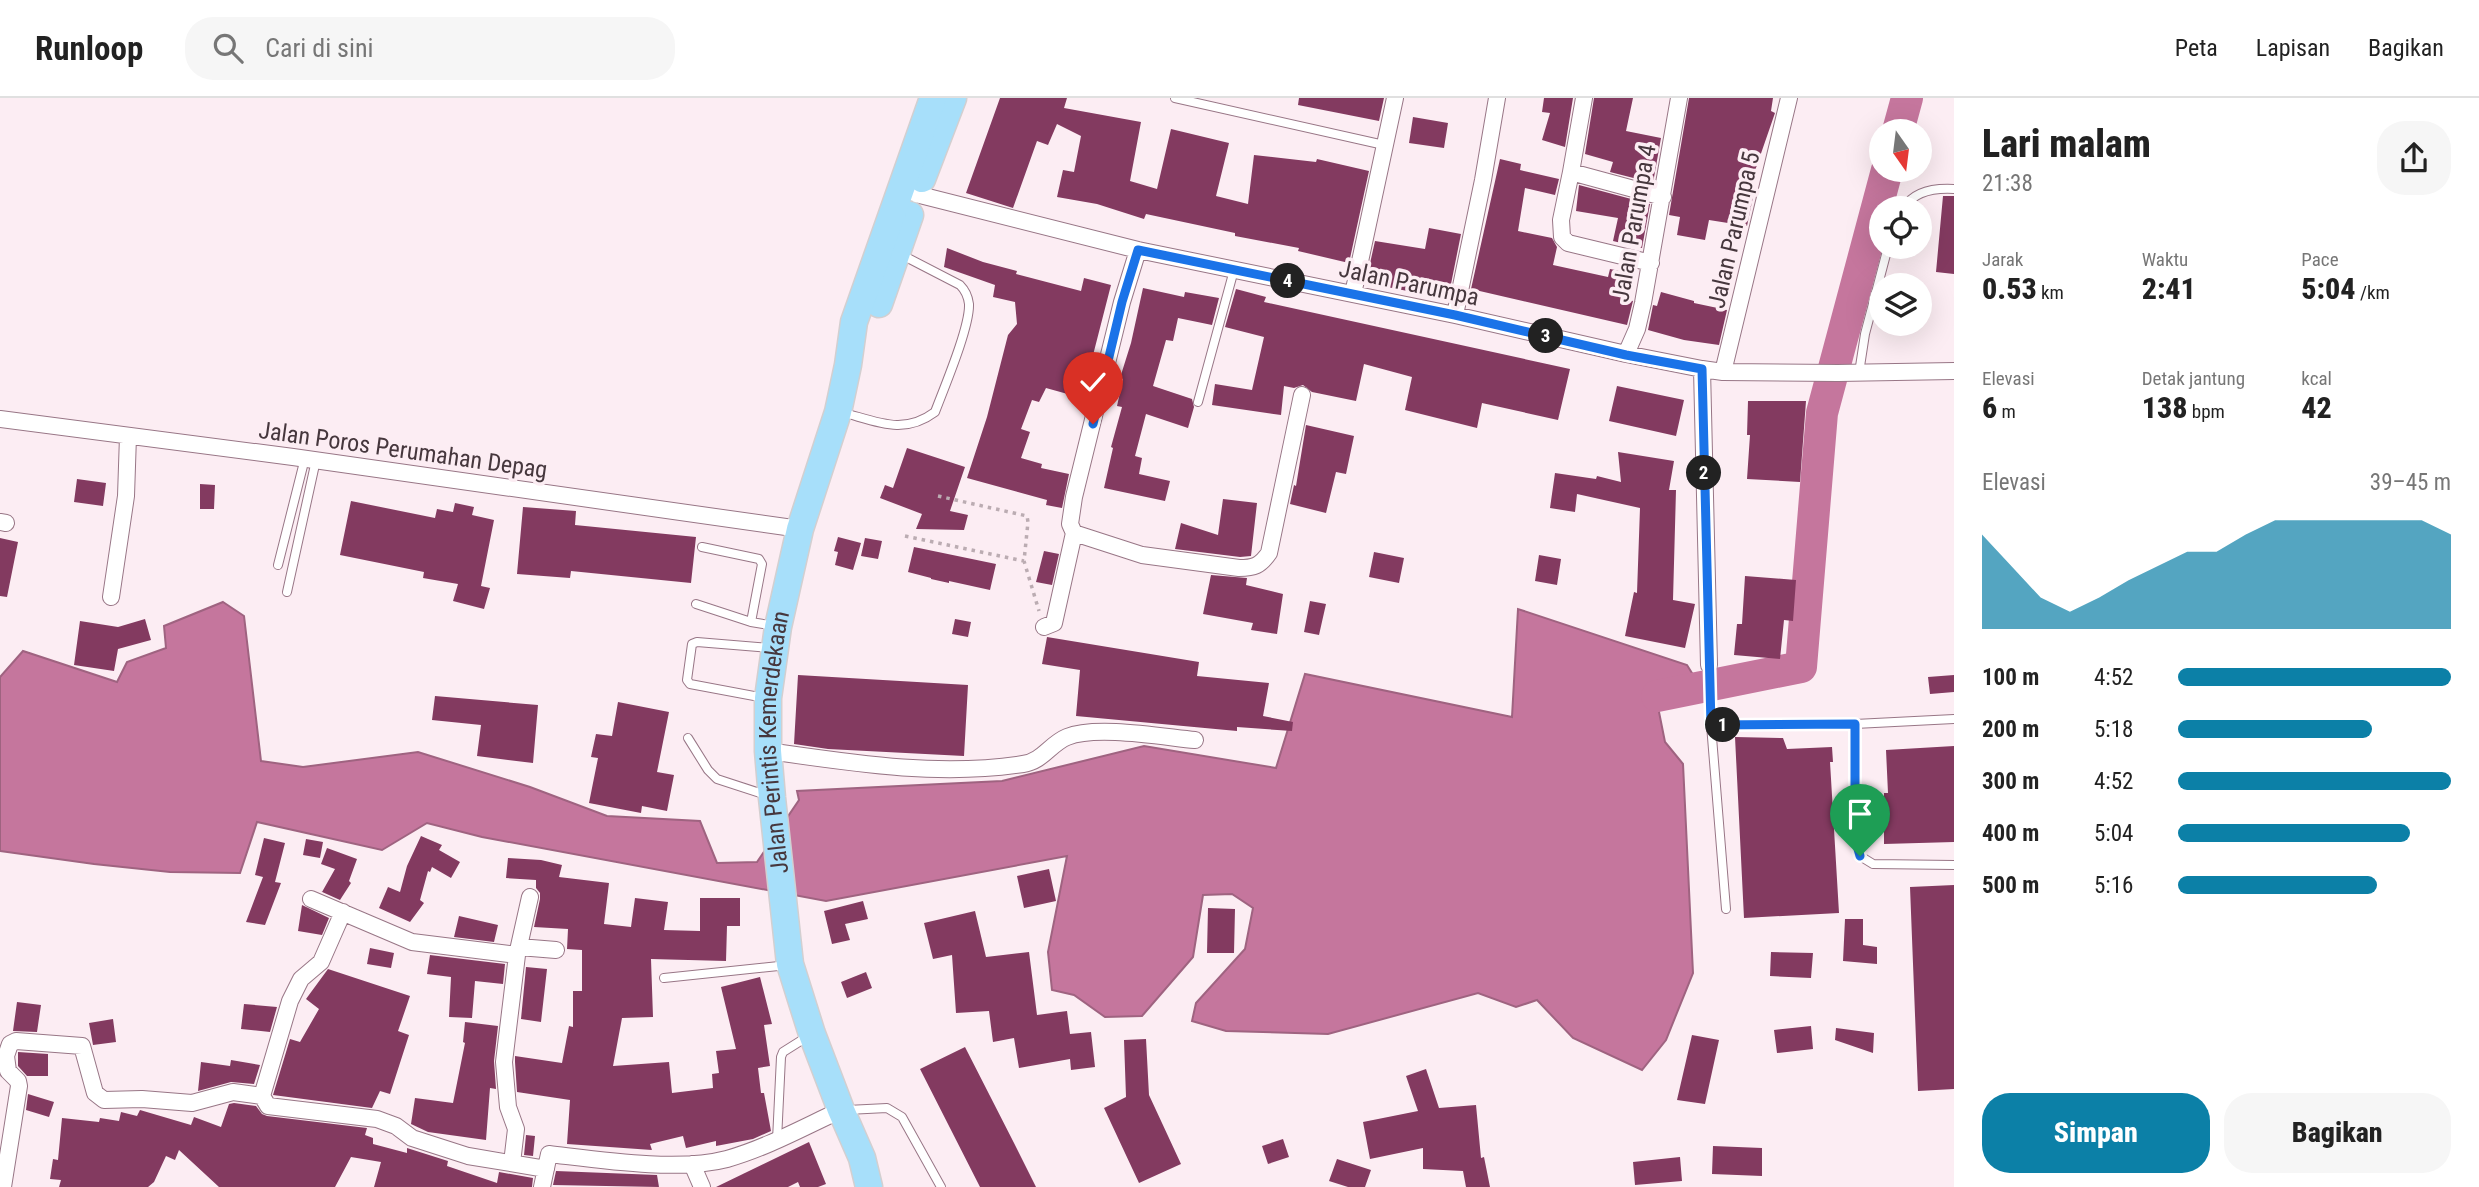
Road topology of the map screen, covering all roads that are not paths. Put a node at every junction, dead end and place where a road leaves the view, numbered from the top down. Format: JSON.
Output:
{"nodes":[{"id":1,"x":933,"y":98,"type":"edge"},
{"id":2,"x":953,"y":98,"type":"edge"},
{"id":3,"x":1175,"y":98,"type":"edge"},
{"id":4,"x":1395,"y":98,"type":"edge"},
{"id":5,"x":1497,"y":98,"type":"edge"},
{"id":6,"x":1584,"y":98,"type":"edge"},
{"id":7,"x":1679,"y":98,"type":"edge"},
{"id":8,"x":1789,"y":98,"type":"edge"},
{"id":9,"x":1384,"y":145,"type":"junction"},
{"id":10,"x":1571,"y":172,"type":"junction"},
{"id":11,"x":1954,"y":189,"type":"edge"},
{"id":12,"x":916,"y":194,"type":"junction"},
{"id":13,"x":1917,"y":196,"type":"edge"},
{"id":14,"x":1663,"y":197,"type":"junction"},
{"id":15,"x":1138,"y":250,"type":"junction"},
{"id":16,"x":898,"y":252,"type":"junction"},
{"id":17,"x":1885,"y":259,"type":"edge"},
{"id":18,"x":1651,"y":263,"type":"junction"},
{"id":19,"x":1234,"y":270,"type":"junction"},
{"id":20,"x":1353,"y":294,"type":"junction"},
{"id":21,"x":1455,"y":315,"type":"junction"},
{"id":22,"x":1626,"y":355,"type":"junction"},
{"id":23,"x":849,"y":365,"type":"junction"},
{"id":24,"x":1702,"y":369,"type":"junction"},
{"id":25,"x":1954,"y":371,"type":"edge"},
{"id":26,"x":1723,"y":372,"type":"junction"},
{"id":27,"x":1859,"y":373,"type":"junction"},
{"id":28,"x":1302,"y":395,"type":"dead end"},
{"id":29,"x":1198,"y":402,"type":"dead end"},
{"id":30,"x":838,"y":412,"type":"junction"},
{"id":31,"x":0,"y":419,"type":"edge"},
{"id":32,"x":128,"y":436,"type":"junction"},
{"id":33,"x":311,"y":459,"type":"junction"},
{"id":34,"x":800,"y":529,"type":"junction"},
{"id":35,"x":1074,"y":533,"type":"junction"},
{"id":36,"x":702,"y":547,"type":"dead end"},
{"id":37,"x":278,"y":565,"type":"dead end"},
{"id":38,"x":287,"y":592,"type":"dead end"},
{"id":39,"x":111,"y":597,"type":"dead end"},
{"id":40,"x":696,"y":604,"type":"dead end"},
{"id":41,"x":751,"y":622,"type":"junction"},
{"id":42,"x":1044,"y":627,"type":"road end"},
{"id":43,"x":776,"y":637,"type":"junction"},
{"id":44,"x":1709,"y":665,"type":"joint"},
{"id":45,"x":768,"y":698,"type":"junction"},
{"id":46,"x":1954,"y":719,"type":"edge"},
{"id":47,"x":1855,"y":724,"type":"junction"},
{"id":48,"x":1711,"y":725,"type":"junction"},
{"id":49,"x":688,"y":738,"type":"dead end"},
{"id":50,"x":1195,"y":740,"type":"dead end"},
{"id":51,"x":768,"y":751,"type":"junction"},
{"id":52,"x":772,"y":800,"type":"junction"},
{"id":53,"x":1954,"y":866,"type":"edge"},
{"id":54,"x":530,"y":897,"type":"dead end"},
{"id":55,"x":311,"y":899,"type":"dead end"},
{"id":56,"x":1726,"y":909,"type":"dead end"},
{"id":57,"x":343,"y":912,"type":"junction"},
{"id":58,"x":556,"y":950,"type":"dead end"},
{"id":59,"x":518,"y":951,"type":"junction"},
{"id":60,"x":790,"y":964,"type":"junction"},
{"id":61,"x":664,"y":978,"type":"dead end"},
{"id":62,"x":812,"y":1034,"type":"junction"},
{"id":63,"x":262,"y":1096,"type":"junction"},
{"id":64,"x":841,"y":1110,"type":"junction"},
{"id":65,"x":777,"y":1140,"type":"junction"},
{"id":66,"x":862,"y":1158,"type":"junction"},
{"id":67,"x":512,"y":1163,"type":"junction"},
{"id":68,"x":692,"y":1164,"type":"junction"},
{"id":69,"x":546,"y":1169,"type":"junction"},
{"id":70,"x":3,"y":1187,"type":"edge"},
{"id":71,"x":542,"y":1187,"type":"edge"},
{"id":72,"x":702,"y":1187,"type":"edge"},
{"id":73,"x":869,"y":1187,"type":"edge"},
{"id":74,"x":888,"y":1187,"type":"edge"},
{"id":75,"x":942,"y":1187,"type":"edge"}],
"edges":[{"from":1,"to":23,"type":"highway","name":"Jalan Perintis Kemerdekaan"},
{"from":2,"to":12,"type":"highway","name":"Jalan Perintis Kemerdekaan"},
{"from":3,"to":9,"type":"lane"},
{"from":4,"to":9,"type":"street"},
{"from":5,"to":21,"type":"street"},
{"from":6,"to":10,"type":"street"},
{"from":7,"to":14,"type":"street","name":"Jalan Parumpa 4"},
{"from":8,"to":26,"type":"street","name":"Jalan Parumpa 5"},
{"from":9,"to":20,"type":"street"},
{"from":10,"to":14,"type":"street"},
{"from":10,"to":18,"type":"street"},
{"from":11,"to":13,"type":"lane"},
{"from":12,"to":15,"type":"street","name":"Jalan Parumpa"},
{"from":12,"to":16,"type":"highway","name":"Jalan Perintis Kemerdekaan"},
{"from":14,"to":18,"type":"street","name":"Jalan Parumpa 4"},
{"from":15,"to":19,"type":"street","name":"Jalan Parumpa"},
{"from":15,"to":35,"type":"street"},
{"from":16,"to":23,"type":"highway","name":"Jalan Perintis Kemerdekaan"},
{"from":16,"to":30,"type":"lane"},
{"from":17,"to":27,"type":"lane"},
{"from":18,"to":22,"type":"street","name":"Jalan Parumpa 4"},
{"from":19,"to":20,"type":"street","name":"Jalan Parumpa"},
{"from":19,"to":29,"type":"lane"},
{"from":20,"to":21,"type":"street","name":"Jalan Parumpa"},
{"from":21,"to":22,"type":"street","name":"Jalan Parumpa"},
{"from":22,"to":24,"type":"street","name":"Jalan Parumpa"},
{"from":23,"to":30,"type":"highway","name":"Jalan Perintis Kemerdekaan"},
{"from":24,"to":26,"type":"street","name":"Jalan Parumpa"},
{"from":24,"to":44,"type":"street"},
{"from":25,"to":27,"type":"street","name":"Jalan Parumpa"},
{"from":26,"to":27,"type":"street","name":"Jalan Parumpa"},
{"from":28,"to":35,"type":"street"},
{"from":30,"to":34,"type":"highway","name":"Jalan Perintis Kemerdekaan"},
{"from":31,"to":32,"type":"street","name":"Jalan Poros Perumahan Depag"},
{"from":32,"to":33,"type":"street","name":"Jalan Poros Perumahan Depag"},
{"from":32,"to":39,"type":"street"},
{"from":33,"to":34,"type":"street","name":"Jalan Poros Perumahan Depag"},
{"from":33,"to":37,"type":"lane"},
{"from":33,"to":38,"type":"lane"},
{"from":34,"to":43,"type":"highway","name":"Jalan Perintis Kemerdekaan"},
{"from":35,"to":42,"type":"street"},
{"from":36,"to":41,"type":"lane"},
{"from":40,"to":41,"type":"lane"},
{"from":41,"to":43,"type":"lane"},
{"from":43,"to":45,"type":"highway","name":"Jalan Perintis Kemerdekaan"},
{"from":43,"to":45,"type":"lane"},
{"from":44,"to":48,"type":"lane"},
{"from":45,"to":51,"type":"highway","name":"Jalan Perintis Kemerdekaan"},
{"from":46,"to":47,"type":"lane"},
{"from":47,"to":48,"type":"lane"},
{"from":47,"to":53,"type":"lane"},
{"from":48,"to":56,"type":"lane"},
{"from":49,"to":52,"type":"lane"},
{"from":50,"to":51,"type":"street"},
{"from":51,"to":52,"type":"highway","name":"Jalan Perintis Kemerdekaan"},
{"from":52,"to":60,"type":"highway","name":"Jalan Perintis Kemerdekaan"},
{"from":54,"to":59,"type":"street"},
{"from":55,"to":57,"type":"street"},
{"from":57,"to":59,"type":"street"},
{"from":57,"to":63,"type":"street"},
{"from":58,"to":59,"type":"street"},
{"from":59,"to":67,"type":"street"},
{"from":60,"to":61,"type":"lane"},
{"from":60,"to":62,"type":"highway","name":"Jalan Perintis Kemerdekaan"},
{"from":62,"to":64,"type":"highway","name":"Jalan Perintis Kemerdekaan"},
{"from":62,"to":65,"type":"lane"},
{"from":63,"to":67,"type":"street"},
{"from":63,"to":70,"type":"street"},
{"from":64,"to":65,"type":"street"},
{"from":64,"to":66,"type":"highway","name":"Jalan Perintis Kemerdekaan"},
{"from":64,"to":75,"type":"lane"},
{"from":65,"to":68,"type":"street"},
{"from":66,"to":73,"type":"highway","name":"Jalan Perintis Kemerdekaan"},
{"from":66,"to":74,"type":"highway","name":"Jalan Perintis Kemerdekaan"},
{"from":67,"to":69,"type":"street"},
{"from":68,"to":69,"type":"street"},
{"from":68,"to":72,"type":"street"},
{"from":69,"to":71,"type":"street"}]}
